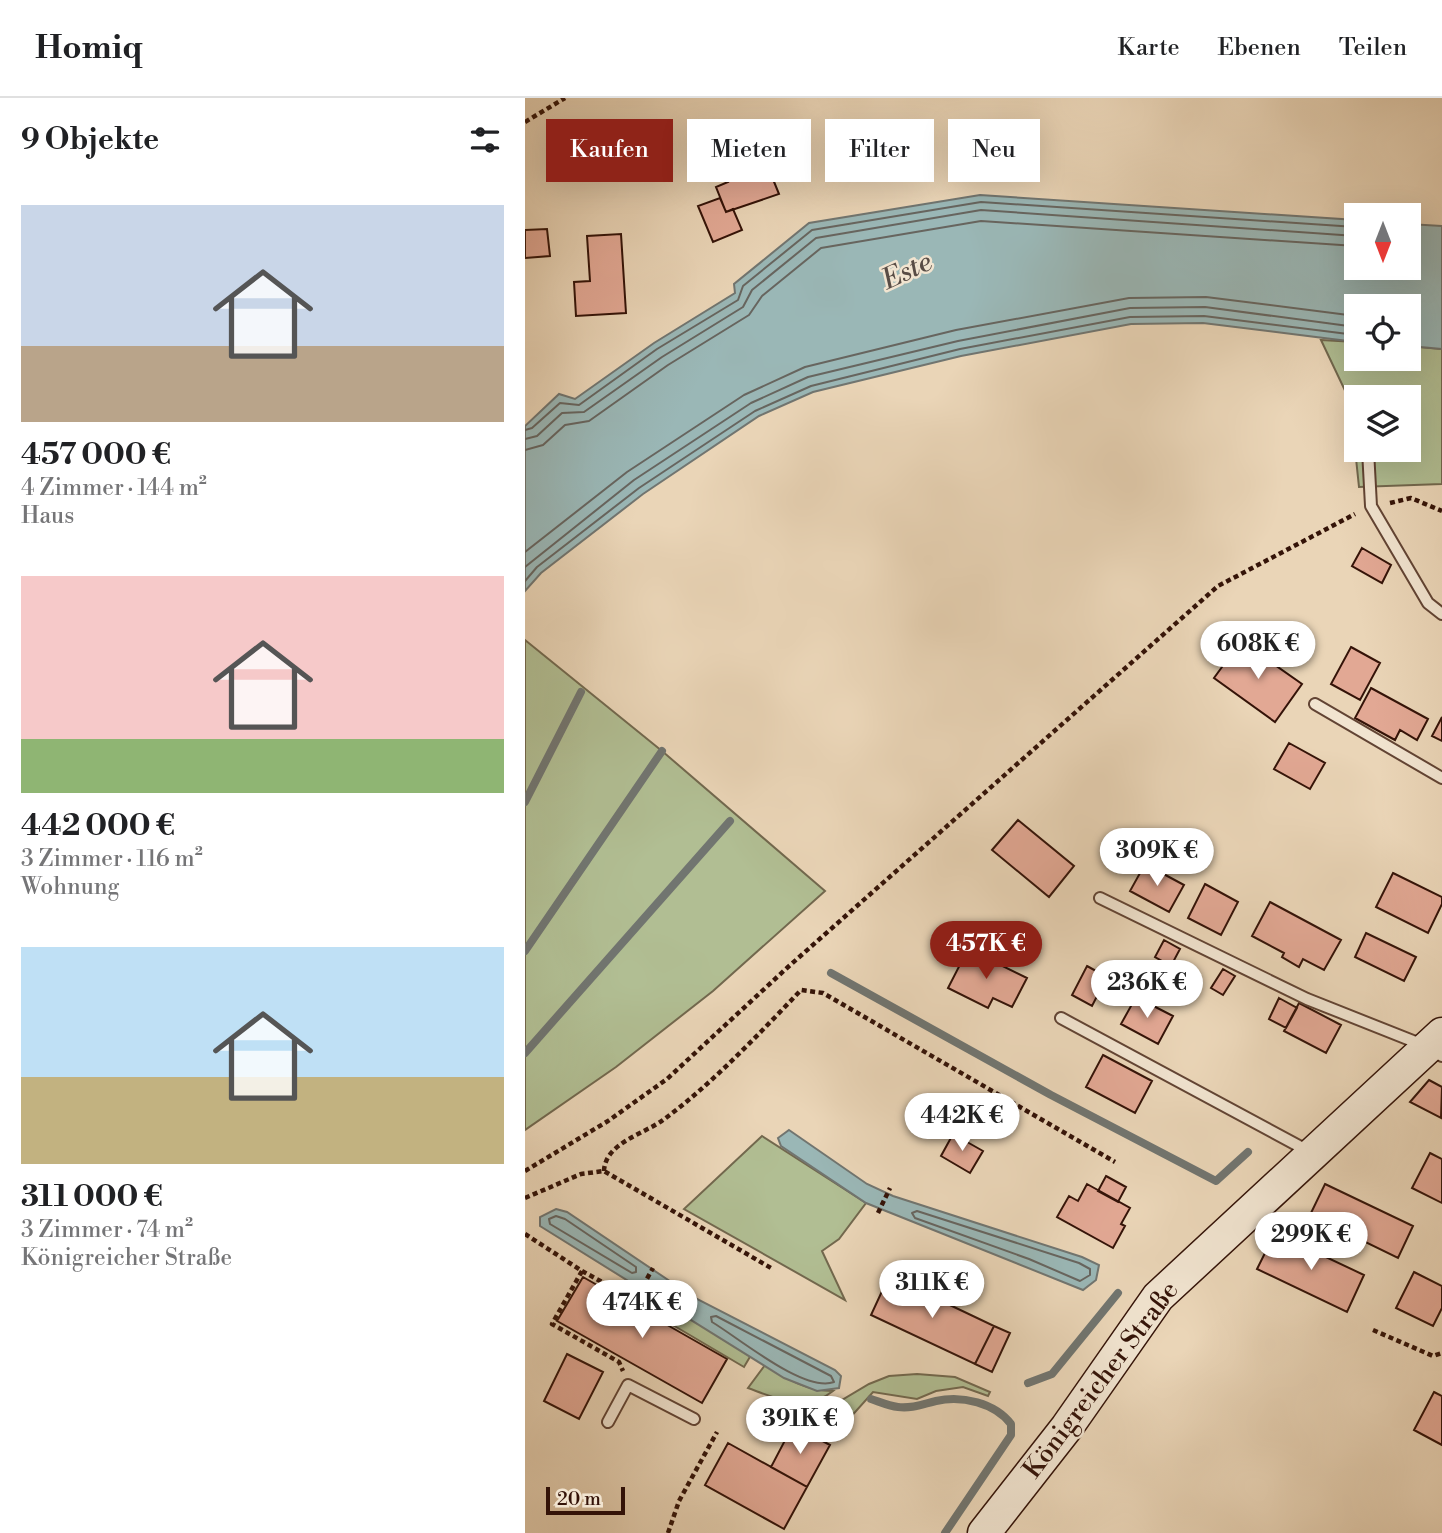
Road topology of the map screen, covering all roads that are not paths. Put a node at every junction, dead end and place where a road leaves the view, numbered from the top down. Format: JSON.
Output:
{"nodes":[{"id":1,"x":1369,"y":462,"type":"edge"},
{"id":2,"x":1442,"y":614,"type":"edge"},
{"id":3,"x":1315,"y":704,"type":"dead end"},
{"id":4,"x":1442,"y":778,"type":"edge"},
{"id":5,"x":1100,"y":898,"type":"dead end"},
{"id":6,"x":1061,"y":1018,"type":"dead end"},
{"id":7,"x":1437,"y":1046,"type":"edge"},
{"id":8,"x":1312,"y":1153,"type":"junction"},
{"id":9,"x":694,"y":1419,"type":"dead end"},
{"id":10,"x":608,"y":1422,"type":"dead end"},
{"id":11,"x":984,"y":1533,"type":"edge"}],
"edges":[{"from":1,"to":2,"type":"lane"},
{"from":3,"to":4,"type":"lane"},
{"from":5,"to":7,"type":"lane"},
{"from":6,"to":8,"type":"lane"},
{"from":7,"to":8,"type":"street","name":"Königreicher Straße"},
{"from":8,"to":11,"type":"street","name":"Königreicher Straße"},
{"from":9,"to":10,"type":"lane"}]}
